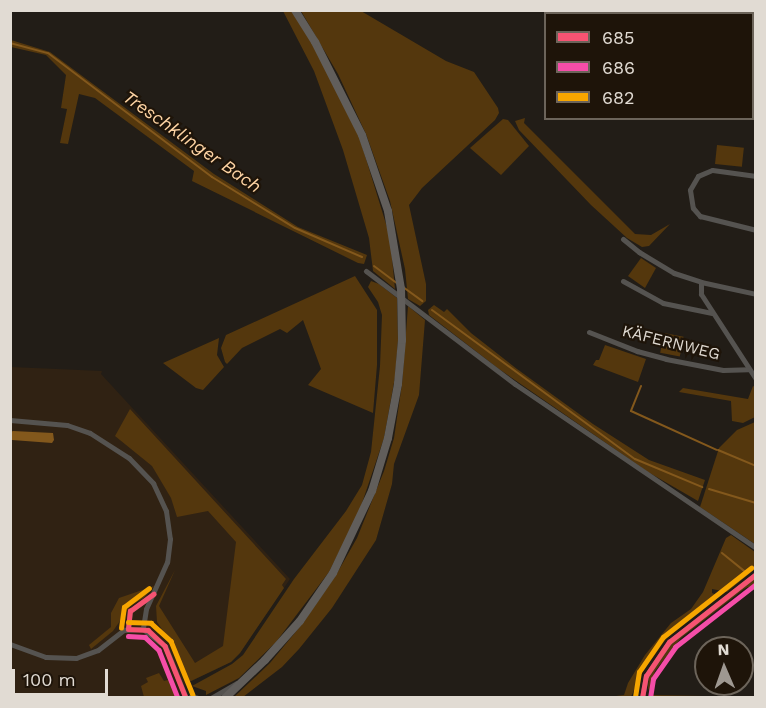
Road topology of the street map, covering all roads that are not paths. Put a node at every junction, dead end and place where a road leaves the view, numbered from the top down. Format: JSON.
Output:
{"nodes":[{"id":1,"x":295,"y":10,"type":"edge"},
{"id":2,"x":756,"y":176,"type":"edge"},
{"id":3,"x":756,"y":230,"type":"edge"},
{"id":4,"x":623,"y":238,"type":"dead end"},
{"id":5,"x":366,"y":271,"type":"dead end"},
{"id":6,"x":623,"y":281,"type":"dead end"},
{"id":7,"x":701,"y":282,"type":"junction"},
{"id":8,"x":756,"y":294,"type":"edge"},
{"id":9,"x":712,"y":313,"type":"junction"},
{"id":10,"x":589,"y":332,"type":"dead end"},
{"id":11,"x":748,"y":369,"type":"junction"},
{"id":12,"x":756,"y":379,"type":"edge"},
{"id":13,"x":10,"y":420,"type":"edge"},
{"id":14,"x":756,"y":548,"type":"edge"},
{"id":15,"x":756,"y":574,"type":"edge"},
{"id":16,"x":153,"y":594,"type":"junction"},
{"id":17,"x":128,"y":628,"type":"junction"},
{"id":18,"x":143,"y":629,"type":"junction"},
{"id":19,"x":10,"y":644,"type":"edge"},
{"id":20,"x":249,"y":676,"type":"junction"},
{"id":21,"x":190,"y":697,"type":"edge"},
{"id":22,"x":211,"y":698,"type":"edge"},
{"id":23,"x":225,"y":698,"type":"edge"},
{"id":24,"x":642,"y":698,"type":"edge"}],
"edges":[{"from":1,"to":20,"type":"main road"},
{"from":2,"to":3,"type":"street"},
{"from":4,"to":7,"type":"street"},
{"from":5,"to":14,"type":"street"},
{"from":6,"to":9,"type":"street"},
{"from":7,"to":8,"type":"street"},
{"from":7,"to":9,"type":"street"},
{"from":9,"to":11,"type":"street"},
{"from":10,"to":11,"type":"street","name":"KÄFERNWEG"},
{"from":11,"to":12,"type":"street"},
{"from":13,"to":16,"type":"street"},
{"from":15,"to":24,"type":"street"},
{"from":16,"to":17,"type":"street"},
{"from":16,"to":18,"type":"street"},
{"from":17,"to":18,"type":"street"},
{"from":17,"to":19,"type":"street"},
{"from":18,"to":21,"type":"street"},
{"from":20,"to":22,"type":"street"},
{"from":20,"to":23,"type":"main road"}]}
